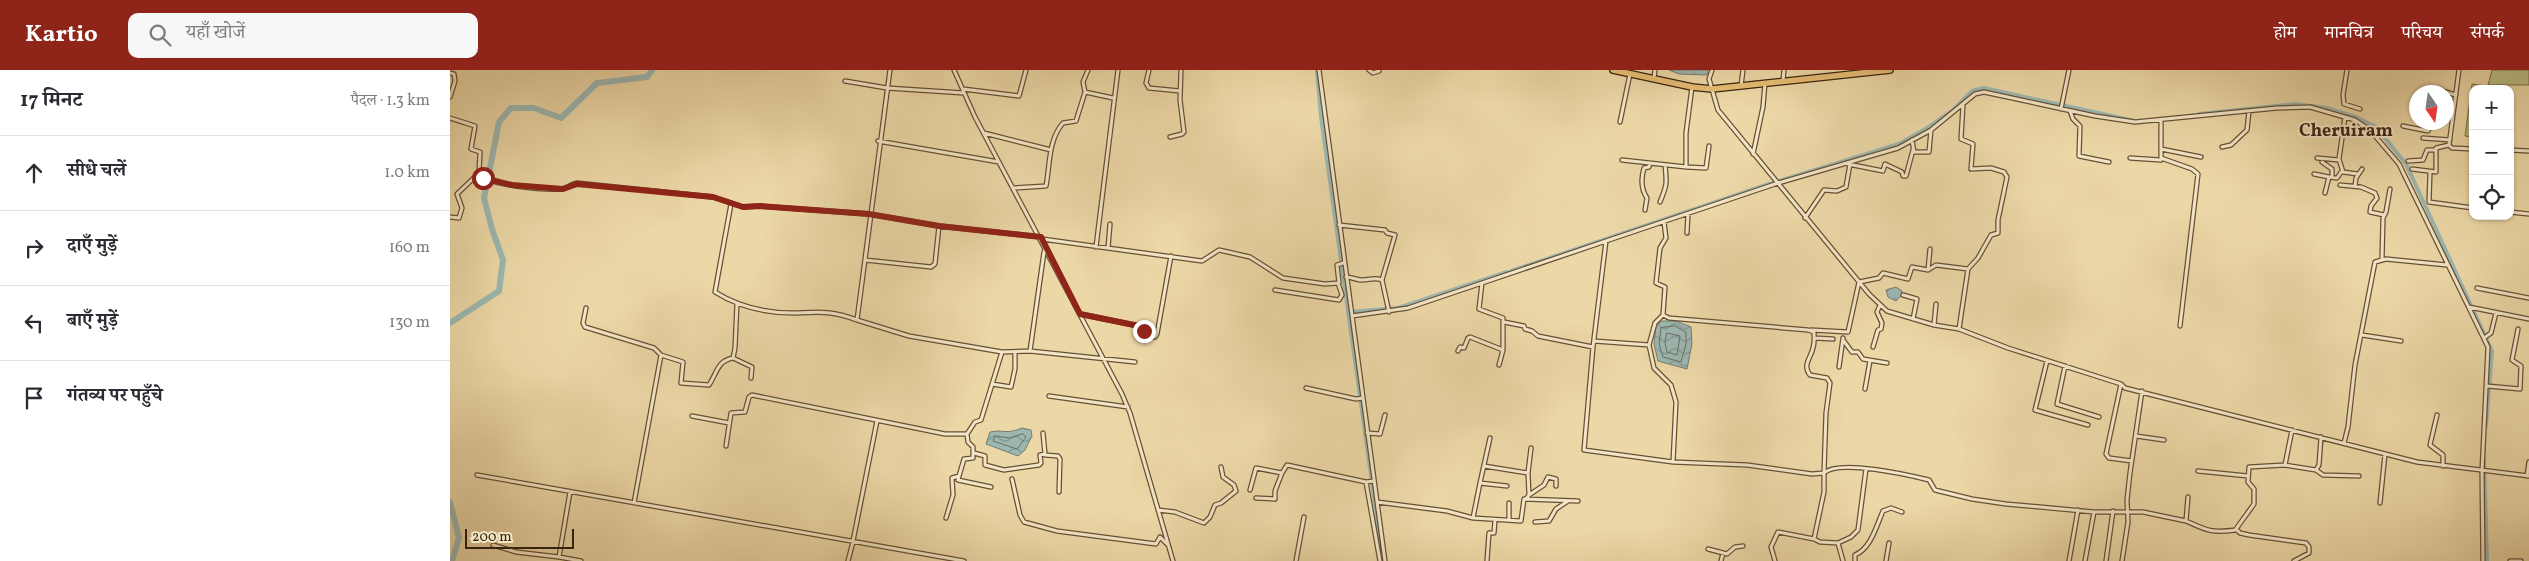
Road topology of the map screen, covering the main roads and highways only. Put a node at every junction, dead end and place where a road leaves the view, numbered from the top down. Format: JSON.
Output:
{"nodes":[{"id":1,"x":1613,"y":70,"type":"edge"},
{"id":2,"x":1890,"y":70,"type":"edge"}],
"edges":[{"from":1,"to":2,"type":"highway"}]}
